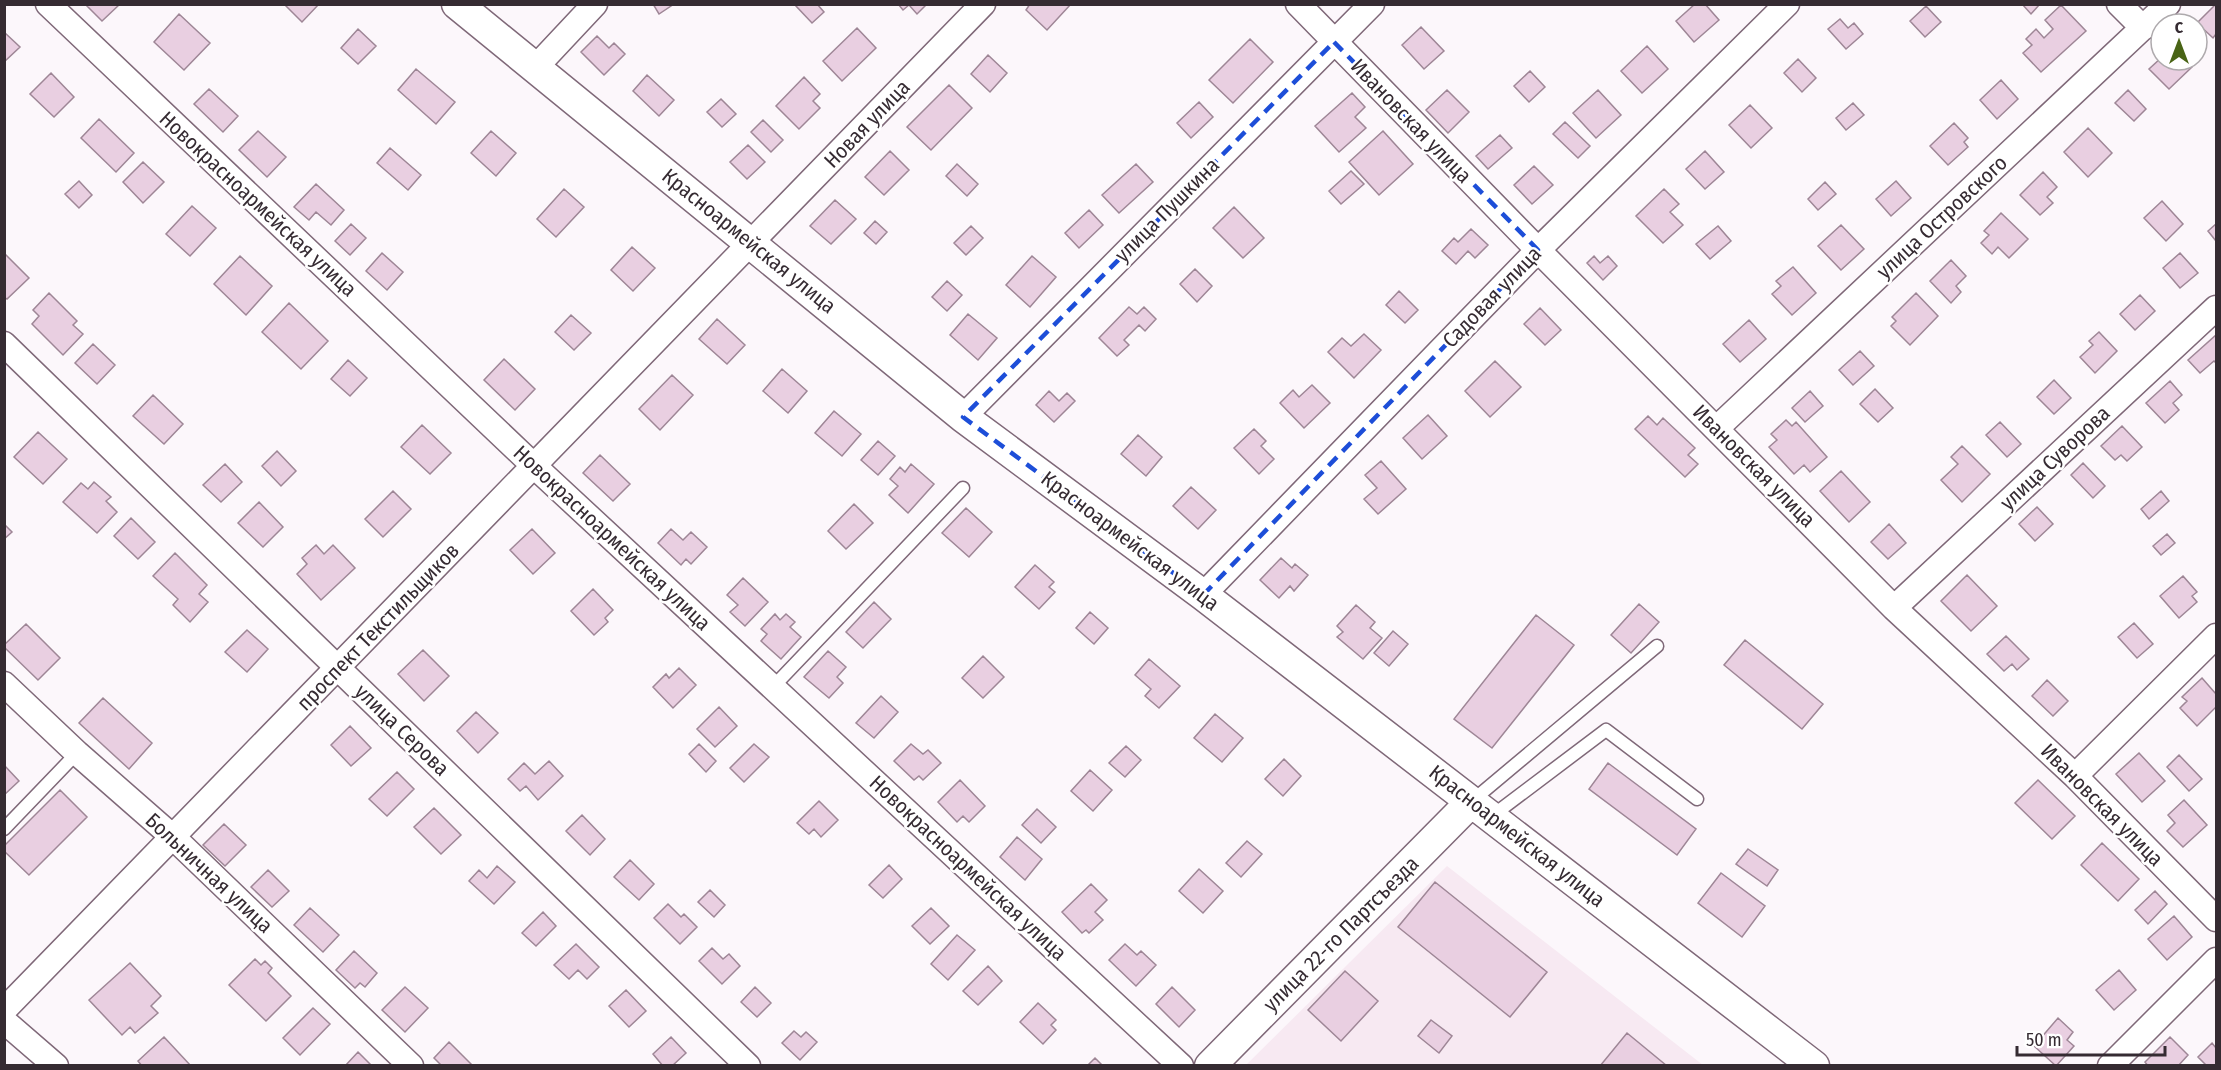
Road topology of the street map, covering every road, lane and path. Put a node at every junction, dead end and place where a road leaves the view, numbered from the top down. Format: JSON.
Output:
{"nodes":[{"id":1,"x":48,"y":4,"type":"edge"},
{"id":2,"x":457,"y":4,"type":"edge"},
{"id":3,"x":595,"y":4,"type":"edge"},
{"id":4,"x":983,"y":4,"type":"edge"},
{"id":5,"x":1298,"y":4,"type":"edge"},
{"id":6,"x":1372,"y":4,"type":"edge"},
{"id":7,"x":1787,"y":4,"type":"edge"},
{"id":8,"x":2119,"y":4,"type":"edge"},
{"id":9,"x":2168,"y":4,"type":"edge"},
{"id":10,"x":2143,"y":28,"type":"junction"},
{"id":11,"x":1334,"y":42,"type":"junction"},
{"id":12,"x":535,"y":68,"type":"junction"},
{"id":13,"x":752,"y":243,"type":"junction"},
{"id":14,"x":1538,"y":250,"type":"junction"},
{"id":15,"x":2217,"y":308,"type":"edge"},
{"id":16,"x":4,"y":344,"type":"edge"},
{"id":17,"x":963,"y":417,"type":"junction"},
{"id":18,"x":1717,"y":428,"type":"junction"},
{"id":19,"x":533,"y":465,"type":"junction"},
{"id":20,"x":963,"y":488,"type":"dead end"},
{"id":21,"x":1203,"y":595,"type":"junction"},
{"id":22,"x":1894,"y":608,"type":"junction"},
{"id":23,"x":2217,"y":636,"type":"edge"},
{"id":24,"x":1657,"y":646,"type":"dead end"},
{"id":25,"x":339,"y":668,"type":"junction"},
{"id":26,"x":4,"y":684,"type":"edge"},
{"id":27,"x":773,"y":687,"type":"junction"},
{"id":28,"x":77,"y":753,"type":"junction"},
{"id":29,"x":2074,"y":776,"type":"junction"},
{"id":30,"x":1697,"y":799,"type":"dead end"},
{"id":31,"x":1481,"y":809,"type":"junction"},
{"id":32,"x":4,"y":829,"type":"edge"},
{"id":33,"x":174,"y":838,"type":"junction"},
{"id":34,"x":2217,"y":919,"type":"edge"},
{"id":35,"x":2217,"y":960,"type":"edge"},
{"id":36,"x":4,"y":1010,"type":"edge"},
{"id":37,"x":4,"y":1021,"type":"edge"},
{"id":38,"x":56,"y":1065,"type":"edge"},
{"id":39,"x":411,"y":1065,"type":"edge"},
{"id":40,"x":748,"y":1065,"type":"edge"},
{"id":41,"x":1181,"y":1065,"type":"edge"},
{"id":42,"x":1210,"y":1065,"type":"edge"},
{"id":43,"x":1814,"y":1065,"type":"edge"},
{"id":44,"x":2110,"y":1065,"type":"edge"}],
"edges":[{"from":1,"to":19,"type":"street","name":"Новокрасноармейская улица"},
{"from":2,"to":12,"type":"street","name":"Красноармейская улица"},
{"from":3,"to":12,"type":"street"},
{"from":4,"to":13,"type":"street","name":"Новая улица"},
{"from":5,"to":11,"type":"street","name":"Ивановская улица"},
{"from":6,"to":11,"type":"street","name":"улица Пушкина"},
{"from":7,"to":14,"type":"street","name":"Садовая улица"},
{"from":8,"to":10,"type":"street"},
{"from":9,"to":10,"type":"street","name":"улица Островского"},
{"from":10,"to":18,"type":"street","name":"улица Островского"},
{"from":11,"to":14,"type":"street","name":"Ивановская улица"},
{"from":11,"to":17,"type":"street","name":"улица Пушкина"},
{"from":12,"to":13,"type":"street","name":"Красноармейская улица"},
{"from":13,"to":17,"type":"street","name":"Красноармейская улица"},
{"from":13,"to":19,"type":"street","name":"проспект Текстильщиков"},
{"from":14,"to":18,"type":"street","name":"Ивановская улица"},
{"from":14,"to":21,"type":"street","name":"Садовая улица"},
{"from":15,"to":22,"type":"street","name":"улица Суворова"},
{"from":16,"to":25,"type":"street","name":"улица Серова"},
{"from":17,"to":21,"type":"street","name":"Красноармейская улица"},
{"from":18,"to":22,"type":"street","name":"Ивановская улица"},
{"from":19,"to":25,"type":"street","name":"проспект Текстильщиков"},
{"from":19,"to":27,"type":"street","name":"Новокрасноармейская улица"},
{"from":20,"to":27,"type":"lane"},
{"from":21,"to":31,"type":"street","name":"Красноармейская улица"},
{"from":22,"to":29,"type":"street","name":"Ивановская улица"},
{"from":23,"to":29,"type":"street"},
{"from":24,"to":31,"type":"lane"},
{"from":25,"to":33,"type":"street","name":"проспект Текстильщиков"},
{"from":25,"to":40,"type":"street","name":"улица Серова"},
{"from":26,"to":28,"type":"street","name":"Больничная улица"},
{"from":27,"to":41,"type":"street","name":"Новокрасноармейская улица"},
{"from":28,"to":32,"type":"lane"},
{"from":28,"to":33,"type":"street","name":"Больничная улица"},
{"from":29,"to":34,"type":"street","name":"Ивановская улица"},
{"from":30,"to":31,"type":"lane"},
{"from":31,"to":42,"type":"street","name":"улица 22-го Партсъезда"},
{"from":31,"to":43,"type":"street","name":"Красноармейская улица"},
{"from":33,"to":36,"type":"street","name":"проспект Текстильщиков"},
{"from":33,"to":39,"type":"street","name":"Больничная улица"},
{"from":35,"to":44,"type":"street"},
{"from":37,"to":38,"type":"street"}]}
